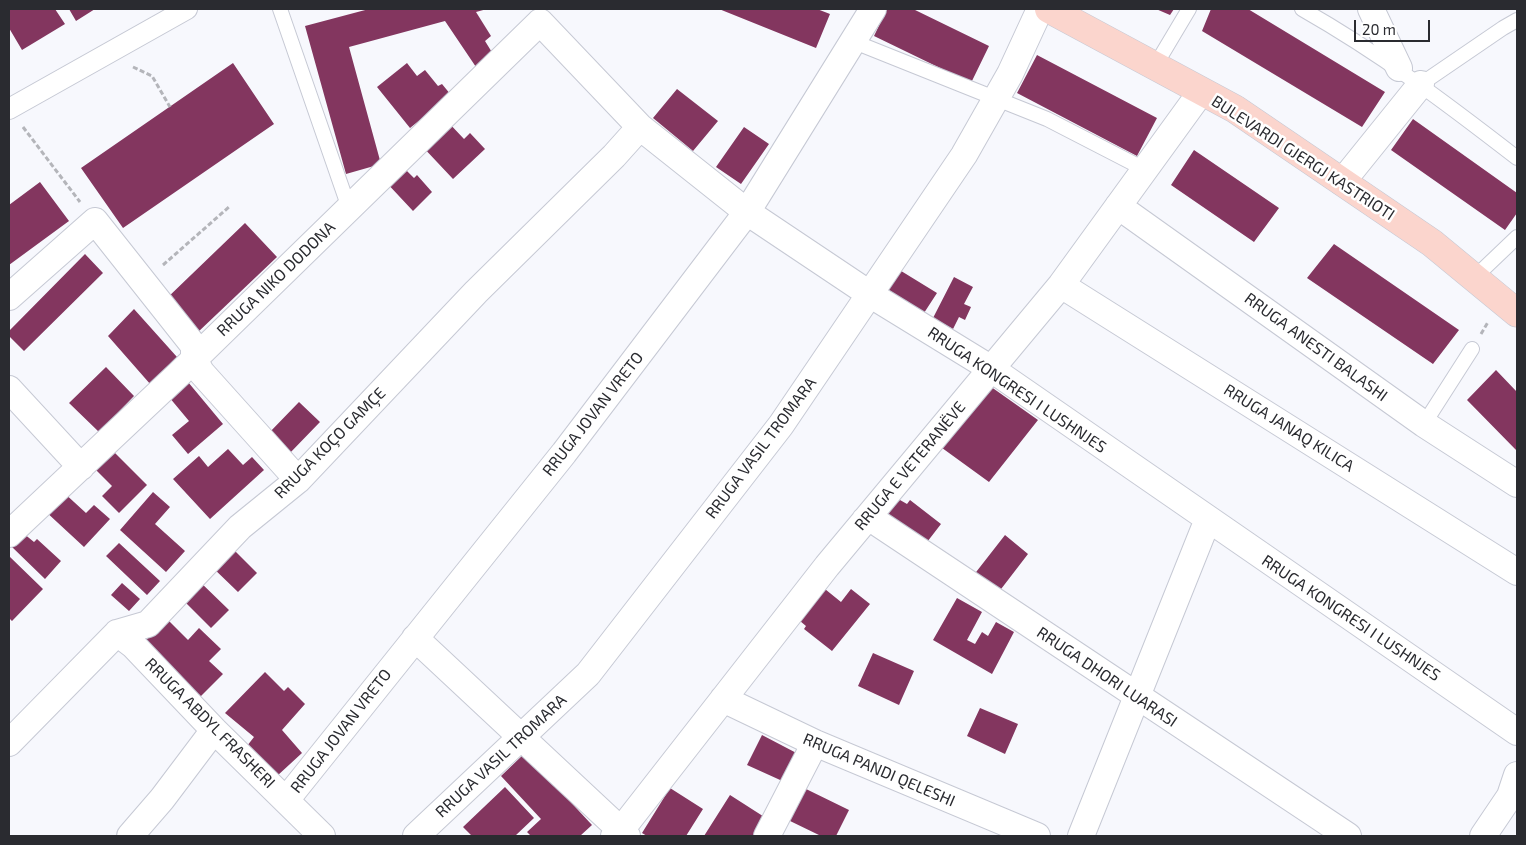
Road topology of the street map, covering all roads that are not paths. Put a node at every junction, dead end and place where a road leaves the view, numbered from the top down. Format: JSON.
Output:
{"nodes":[{"id":1,"x":187,"y":9,"type":"edge"},
{"id":2,"x":280,"y":9,"type":"edge"},
{"id":3,"x":873,"y":9,"type":"edge"},
{"id":4,"x":1040,"y":9,"type":"edge"},
{"id":5,"x":1049,"y":9,"type":"edge"},
{"id":6,"x":1189,"y":9,"type":"edge"},
{"id":7,"x":1302,"y":9,"type":"edge"},
{"id":8,"x":1370,"y":9,"type":"edge"},
{"id":9,"x":539,"y":15,"type":"edge"},
{"id":10,"x":1517,"y":20,"type":"edge"},
{"id":11,"x":852,"y":41,"type":"junction"},
{"id":12,"x":1155,"y":66,"type":"junction"},
{"id":13,"x":1399,"y":68,"type":"junction"},
{"id":14,"x":1421,"y":84,"type":"junction"},
{"id":15,"x":1201,"y":92,"type":"junction"},
{"id":16,"x":996,"y":100,"type":"junction"},
{"id":17,"x":9,"y":109,"type":"edge"},
{"id":18,"x":640,"y":127,"type":"junction"},
{"id":19,"x":1517,"y":158,"type":"edge"},
{"id":20,"x":1144,"y":169,"type":"junction"},
{"id":21,"x":1342,"y":182,"type":"junction"},
{"id":22,"x":1118,"y":206,"type":"junction"},
{"id":23,"x":349,"y":208,"type":"junction"},
{"id":24,"x":747,"y":212,"type":"junction"},
{"id":25,"x":1517,"y":237,"type":"edge"},
{"id":26,"x":1474,"y":278,"type":"junction"},
{"id":27,"x":1061,"y":284,"type":"junction"},
{"id":28,"x":871,"y":295,"type":"junction"},
{"id":29,"x":9,"y":297,"type":"edge"},
{"id":30,"x":1517,"y":313,"type":"edge"},
{"id":31,"x":1472,"y":348,"type":"dead end"},
{"id":32,"x":194,"y":359,"type":"junction"},
{"id":33,"x":990,"y":368,"type":"junction"},
{"id":34,"x":9,"y":389,"type":"edge"},
{"id":35,"x":1424,"y":424,"type":"junction"},
{"id":36,"x":81,"y":467,"type":"junction"},
{"id":37,"x":298,"y":480,"type":"junction"},
{"id":38,"x":1517,"y":484,"type":"edge"},
{"id":39,"x":865,"y":520,"type":"junction"},
{"id":40,"x":1208,"y":520,"type":"junction"},
{"id":41,"x":9,"y":534,"type":"edge"},
{"id":42,"x":1517,"y":572,"type":"edge"},
{"id":43,"x":117,"y":633,"type":"junction"},
{"id":44,"x":415,"y":638,"type":"junction"},
{"id":45,"x":1137,"y":697,"type":"junction"},
{"id":46,"x":723,"y":699,"type":"junction"},
{"id":47,"x":214,"y":730,"type":"junction"},
{"id":48,"x":1517,"y":732,"type":"edge"},
{"id":49,"x":522,"y":736,"type":"junction"},
{"id":50,"x":9,"y":743,"type":"edge"},
{"id":51,"x":814,"y":743,"type":"junction"},
{"id":52,"x":1517,"y":775,"type":"edge"},
{"id":53,"x":286,"y":800,"type":"junction"},
{"id":54,"x":620,"y":834,"type":"edge"},
{"id":55,"x":130,"y":836,"type":"edge"},
{"id":56,"x":322,"y":836,"type":"edge"},
{"id":57,"x":416,"y":836,"type":"edge"},
{"id":58,"x":767,"y":836,"type":"edge"},
{"id":59,"x":1037,"y":836,"type":"edge"},
{"id":60,"x":1081,"y":836,"type":"edge"},
{"id":61,"x":1348,"y":836,"type":"edge"},
{"id":62,"x":1483,"y":836,"type":"edge"}],
"edges":[{"from":1,"to":17,"type":"street"},
{"from":2,"to":23,"type":"lane"},
{"from":3,"to":11,"type":"street","name":"RRUGA JOVAN VRETO"},
{"from":4,"to":16,"type":"street","name":"RRUGA VASIL TROMARA"},
{"from":5,"to":12,"type":"main road","name":"BULEVARDI GJERGJ KASTRIOTI"},
{"from":6,"to":12,"type":"lane"},
{"from":7,"to":13,"type":"lane"},
{"from":8,"to":13,"type":"street"},
{"from":9,"to":18,"type":"street","name":"RRUGA KONGRESI I LUSHNJES"},
{"from":9,"to":23,"type":"street","name":"RRUGA NIKO DODONA"},
{"from":10,"to":14,"type":"lane"},
{"from":11,"to":16,"type":"lane"},
{"from":11,"to":24,"type":"street","name":"RRUGA JOVAN VRETO"},
{"from":12,"to":15,"type":"main road","name":"BULEVARDI GJERGJ KASTRIOTI"},
{"from":13,"to":14,"type":"lane"},
{"from":14,"to":19,"type":"lane"},
{"from":14,"to":21,"type":"street"},
{"from":15,"to":20,"type":"street","name":"RRUGA E VETERANËVE"},
{"from":15,"to":21,"type":"main road","name":"BULEVARDI GJERGJ KASTRIOTI"},
{"from":16,"to":20,"type":"lane"},
{"from":16,"to":28,"type":"street","name":"RRUGA VASIL TROMARA"},
{"from":18,"to":24,"type":"street","name":"RRUGA KONGRESI I LUSHNJES"},
{"from":18,"to":37,"type":"street","name":"RRUGA KOÇO GAMÇE"},
{"from":20,"to":22,"type":"street","name":"RRUGA E VETERANËVE"},
{"from":21,"to":26,"type":"main road","name":"BULEVARDI GJERGJ KASTRIOTI"},
{"from":22,"to":27,"type":"street","name":"RRUGA E VETERANËVE"},
{"from":22,"to":35,"type":"street","name":"RRUGA ANESTI BALASHI"},
{"from":23,"to":32,"type":"street","name":"RRUGA NIKO DODONA"},
{"from":24,"to":28,"type":"street","name":"RRUGA KONGRESI I LUSHNJES"},
{"from":24,"to":44,"type":"street","name":"RRUGA JOVAN VRETO"},
{"from":25,"to":26,"type":"lane"},
{"from":26,"to":30,"type":"main road","name":"BULEVARDI GJERGJ KASTRIOTI"},
{"from":27,"to":33,"type":"street","name":"RRUGA E VETERANËVE"},
{"from":27,"to":42,"type":"street","name":"RRUGA JANAQ KILICA"},
{"from":28,"to":33,"type":"street","name":"RRUGA KONGRESI I LUSHNJES"},
{"from":28,"to":49,"type":"street","name":"RRUGA VASIL TROMARA"},
{"from":29,"to":32,"type":"street"},
{"from":31,"to":35,"type":"lane"},
{"from":32,"to":36,"type":"street","name":"RRUGA NIKO DODONA"},
{"from":32,"to":37,"type":"street"},
{"from":33,"to":39,"type":"street","name":"RRUGA E VETERANËVE"},
{"from":33,"to":40,"type":"street","name":"RRUGA KONGRESI I LUSHNJES"},
{"from":34,"to":36,"type":"street"},
{"from":35,"to":38,"type":"street","name":"RRUGA ANESTI BALASHI"},
{"from":36,"to":41,"type":"street","name":"RRUGA NIKO DODONA"},
{"from":37,"to":43,"type":"street","name":"RRUGA KOÇO GAMÇE"},
{"from":39,"to":45,"type":"street","name":"RRUGA DHORI LUARASI"},
{"from":39,"to":46,"type":"street","name":"RRUGA E VETERANËVE"},
{"from":40,"to":45,"type":"street"},
{"from":40,"to":48,"type":"street","name":"RRUGA KONGRESI I LUSHNJES"},
{"from":43,"to":47,"type":"street","name":"RRUGA ABDYL FRASHERI"},
{"from":43,"to":50,"type":"street","name":"RRUGA KOÇO GAMÇE"},
{"from":44,"to":49,"type":"street"},
{"from":44,"to":53,"type":"street","name":"RRUGA JOVAN VRETO"},
{"from":45,"to":60,"type":"street"},
{"from":45,"to":61,"type":"street","name":"RRUGA DHORI LUARASI"},
{"from":46,"to":51,"type":"street","name":"RRUGA PANDI QELESHI"},
{"from":46,"to":54,"type":"street","name":"RRUGA E VETERANËVE"},
{"from":47,"to":53,"type":"street","name":"RRUGA ABDYL FRASHERI"},
{"from":47,"to":55,"type":"street"},
{"from":49,"to":54,"type":"street"},
{"from":49,"to":57,"type":"street","name":"RRUGA VASIL TROMARA"},
{"from":51,"to":58,"type":"street"},
{"from":51,"to":59,"type":"street","name":"RRUGA PANDI QELESHI"},
{"from":52,"to":62,"type":"street"},
{"from":53,"to":56,"type":"street","name":"RRUGA ABDYL FRASHERI"}]}
